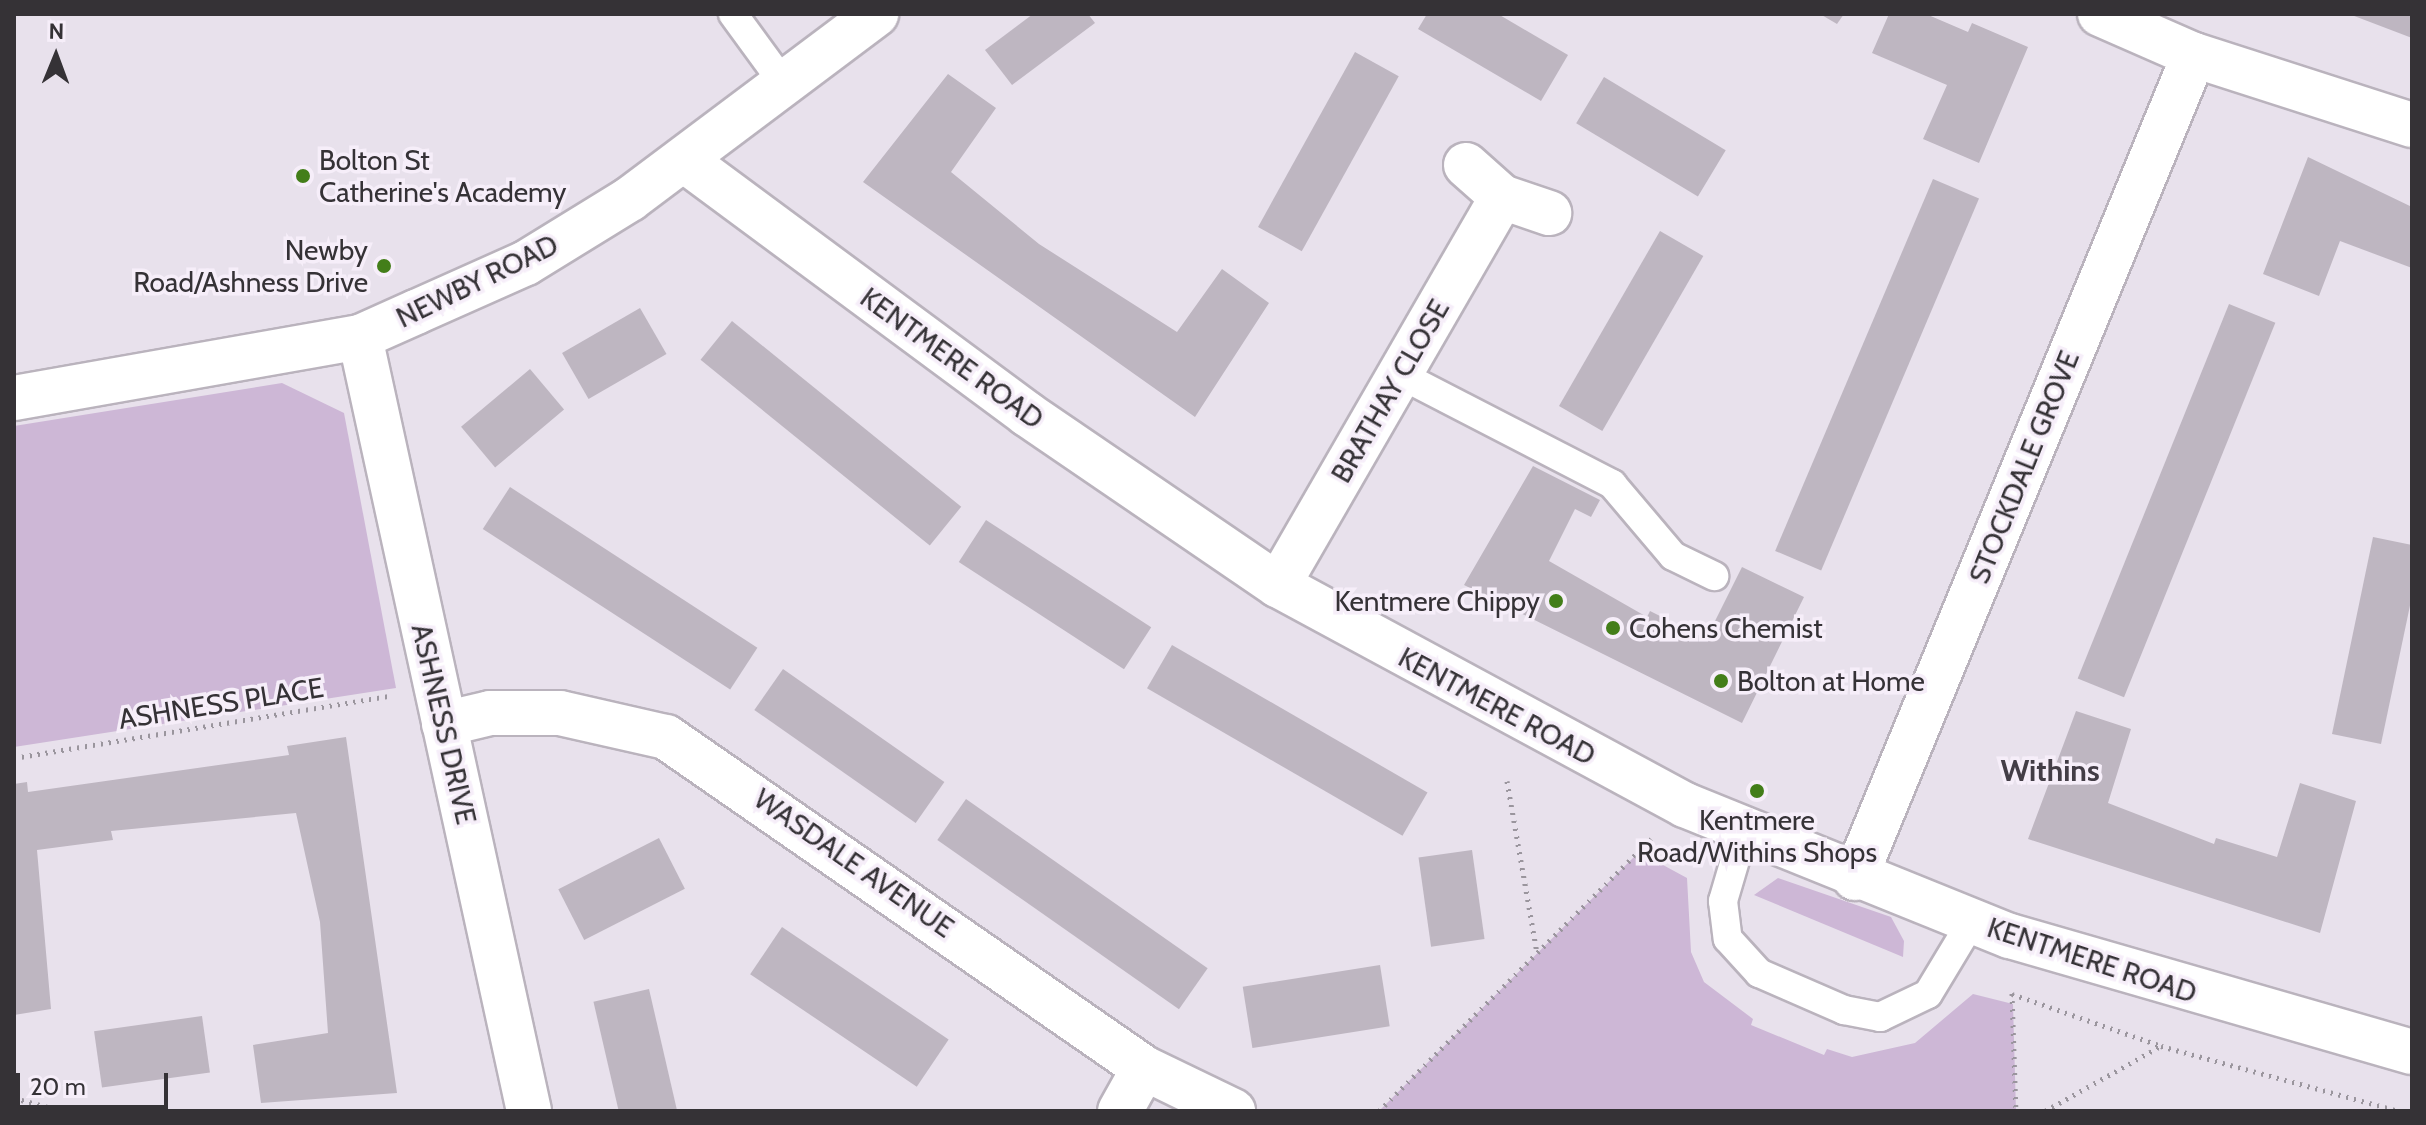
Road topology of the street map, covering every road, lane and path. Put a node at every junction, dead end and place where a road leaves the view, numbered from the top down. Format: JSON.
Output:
{"nodes":[{"id":1,"x":733,"y":14,"type":"edge"},
{"id":2,"x":876,"y":14,"type":"edge"},
{"id":3,"x":2100,"y":14,"type":"edge"},
{"id":4,"x":2194,"y":55,"type":"junction"},
{"id":5,"x":784,"y":84,"type":"junction"},
{"id":6,"x":2412,"y":125,"type":"edge"},
{"id":7,"x":684,"y":160,"type":"junction"},
{"id":8,"x":1466,"y":165,"type":"dead end"},
{"id":9,"x":1502,"y":197,"type":"junction"},
{"id":10,"x":1549,"y":213,"type":"dead end"},
{"id":11,"x":360,"y":337,"type":"junction"},
{"id":12,"x":1399,"y":374,"type":"junction"},
{"id":13,"x":14,"y":398,"type":"edge"},
{"id":14,"x":1714,"y":576,"type":"dead end"},
{"id":15,"x":1278,"y":585,"type":"junction"},
{"id":16,"x":440,"y":706,"type":"junction"},
{"id":17,"x":14,"y":758,"type":"edge"},
{"id":18,"x":1507,"y":781,"type":"dead end"},
{"id":19,"x":1685,"y":805,"type":"junction"},
{"id":20,"x":1743,"y":833,"type":"junction"},
{"id":21,"x":1855,"y":878,"type":"junction"},
{"id":22,"x":1991,"y":929,"type":"junction"},
{"id":23,"x":1537,"y":954,"type":"junction"},
{"id":24,"x":2012,"y":994,"type":"junction"},
{"id":25,"x":2161,"y":1046,"type":"junction"},
{"id":26,"x":2412,"y":1052,"type":"edge"},
{"id":27,"x":1144,"y":1068,"type":"junction"},
{"id":28,"x":14,"y":1098,"type":"edge"},
{"id":29,"x":63,"y":1111,"type":"edge"},
{"id":30,"x":529,"y":1111,"type":"edge"},
{"id":31,"x":1120,"y":1111,"type":"edge"},
{"id":32,"x":1233,"y":1111,"type":"edge"},
{"id":33,"x":1379,"y":1111,"type":"edge"},
{"id":34,"x":2016,"y":1111,"type":"edge"},
{"id":35,"x":2045,"y":1111,"type":"edge"},
{"id":36,"x":2398,"y":1111,"type":"edge"}],
"edges":[{"from":1,"to":5,"type":"lane"},
{"from":2,"to":5,"type":"street","name":"NEWBY ROAD"},
{"from":3,"to":4,"type":"street"},
{"from":4,"to":6,"type":"street"},
{"from":4,"to":21,"type":"street","name":"STOCKDALE GROVE"},
{"from":5,"to":7,"type":"street","name":"NEWBY ROAD"},
{"from":7,"to":11,"type":"street","name":"NEWBY ROAD"},
{"from":7,"to":15,"type":"street","name":"KENTMERE ROAD"},
{"from":8,"to":9,"type":"street"},
{"from":9,"to":10,"type":"street"},
{"from":9,"to":12,"type":"street","name":"BRATHAY CLOSE"},
{"from":11,"to":13,"type":"street","name":"NEWBY ROAD"},
{"from":11,"to":16,"type":"street","name":"ASHNESS DRIVE"},
{"from":12,"to":14,"type":"lane"},
{"from":12,"to":15,"type":"street","name":"BRATHAY CLOSE"},
{"from":15,"to":19,"type":"street","name":"KENTMERE ROAD"},
{"from":16,"to":17,"type":"path","name":"ASHNESS PLACE"},
{"from":16,"to":27,"type":"street","name":"WASDALE AVENUE"},
{"from":16,"to":30,"type":"street","name":"ASHNESS DRIVE"},
{"from":18,"to":23,"type":"path"},
{"from":19,"to":20,"type":"street","name":"KENTMERE ROAD"},
{"from":19,"to":23,"type":"path"},
{"from":20,"to":21,"type":"street","name":"KENTMERE ROAD"},
{"from":20,"to":22,"type":"lane"},
{"from":21,"to":22,"type":"street","name":"KENTMERE ROAD"},
{"from":22,"to":24,"type":"path"},
{"from":22,"to":26,"type":"street","name":"KENTMERE ROAD"},
{"from":23,"to":33,"type":"path"},
{"from":24,"to":25,"type":"path"},
{"from":24,"to":34,"type":"path"},
{"from":25,"to":35,"type":"path"},
{"from":25,"to":36,"type":"path"},
{"from":27,"to":31,"type":"street"},
{"from":27,"to":32,"type":"street","name":"WASDALE AVENUE"},
{"from":28,"to":29,"type":"path"}]}
